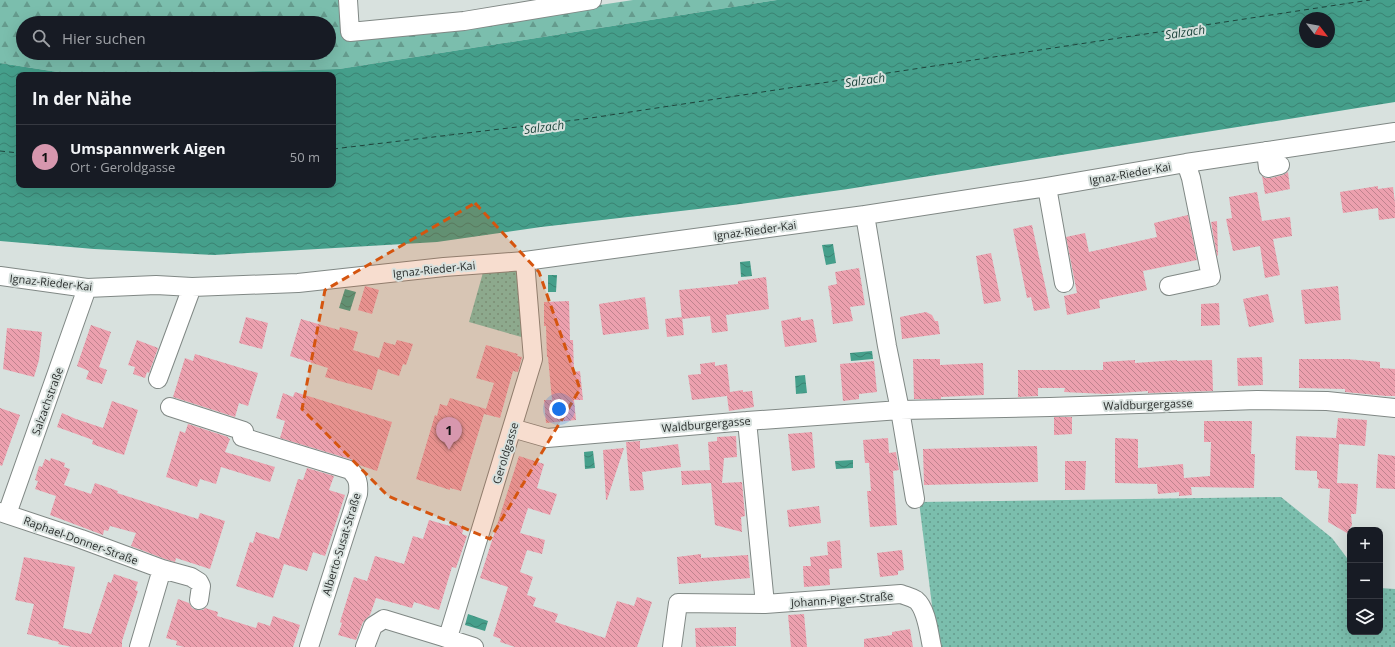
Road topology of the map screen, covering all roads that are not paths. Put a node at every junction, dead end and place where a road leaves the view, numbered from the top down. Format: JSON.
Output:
{"nodes":[{"id":1,"x":348,"y":0,"type":"edge"},
{"id":2,"x":584,"y":1,"type":"edge"},
{"id":3,"x":1395,"y":132,"type":"edge"},
{"id":4,"x":1266,"y":151,"type":"junction"},
{"id":5,"x":1186,"y":163,"type":"junction"},
{"id":6,"x":1280,"y":165,"type":"dead end"},
{"id":7,"x":1047,"y":187,"type":"junction"},
{"id":8,"x":865,"y":215,"type":"junction"},
{"id":9,"x":525,"y":261,"type":"junction"},
{"id":10,"x":0,"y":276,"type":"edge"},
{"id":11,"x":1064,"y":283,"type":"dead end"},
{"id":12,"x":1169,"y":286,"type":"dead end"},
{"id":13,"x":87,"y":288,"type":"junction"},
{"id":14,"x":192,"y":288,"type":"junction"},
{"id":15,"x":158,"y":379,"type":"dead end"},
{"id":16,"x":170,"y":407,"type":"dead end"},
{"id":17,"x":1395,"y":408,"type":"edge"},
{"id":18,"x":900,"y":410,"type":"junction"},
{"id":19,"x":747,"y":421,"type":"junction"},
{"id":20,"x":512,"y":428,"type":"junction"},
{"id":21,"x":915,"y":499,"type":"dead end"},
{"id":22,"x":4,"y":513,"type":"edge"},
{"id":23,"x":162,"y":570,"type":"junction"},
{"id":24,"x":199,"y":600,"type":"dead end"},
{"id":25,"x":765,"y":604,"type":"junction"},
{"id":26,"x":443,"y":637,"type":"junction"},
{"id":27,"x":139,"y":647,"type":"edge"},
{"id":28,"x":309,"y":647,"type":"edge"},
{"id":29,"x":365,"y":647,"type":"edge"},
{"id":30,"x":474,"y":647,"type":"edge"},
{"id":31,"x":672,"y":647,"type":"edge"},
{"id":32,"x":932,"y":647,"type":"edge"}],
"edges":[{"from":1,"to":2,"type":"street"},
{"from":3,"to":4,"type":"street","name":"Ignaz-Rieder-Kai"},
{"from":4,"to":5,"type":"street","name":"Ignaz-Rieder-Kai"},
{"from":4,"to":6,"type":"street"},
{"from":5,"to":7,"type":"street","name":"Ignaz-Rieder-Kai"},
{"from":5,"to":12,"type":"street"},
{"from":7,"to":8,"type":"street","name":"Ignaz-Rieder-Kai"},
{"from":7,"to":11,"type":"street"},
{"from":8,"to":9,"type":"street","name":"Ignaz-Rieder-Kai"},
{"from":8,"to":18,"type":"street"},
{"from":9,"to":14,"type":"street","name":"Ignaz-Rieder-Kai"},
{"from":9,"to":20,"type":"street","name":"Geroldgasse"},
{"from":10,"to":13,"type":"street","name":"Ignaz-Rieder-Kai"},
{"from":13,"to":14,"type":"street","name":"Ignaz-Rieder-Kai"},
{"from":13,"to":22,"type":"street","name":"Salzachstraße"},
{"from":14,"to":15,"type":"street"},
{"from":16,"to":28,"type":"street","name":"Alberto-Susat-Straße"},
{"from":17,"to":18,"type":"street","name":"Waldburgergasse"},
{"from":18,"to":19,"type":"street","name":"Waldburgergasse"},
{"from":18,"to":21,"type":"street"},
{"from":19,"to":20,"type":"street","name":"Waldburgergasse"},
{"from":19,"to":25,"type":"street"},
{"from":20,"to":26,"type":"street","name":"Geroldgasse"},
{"from":22,"to":23,"type":"street","name":"Raphael-Donner-Straße"},
{"from":23,"to":24,"type":"street","name":"Raphael-Donner-Straße"},
{"from":23,"to":27,"type":"street"},
{"from":25,"to":31,"type":"street","name":"Johann-Piger-Straße"},
{"from":25,"to":32,"type":"street","name":"Johann-Piger-Straße"},
{"from":26,"to":29,"type":"street"},
{"from":26,"to":30,"type":"street"}]}
